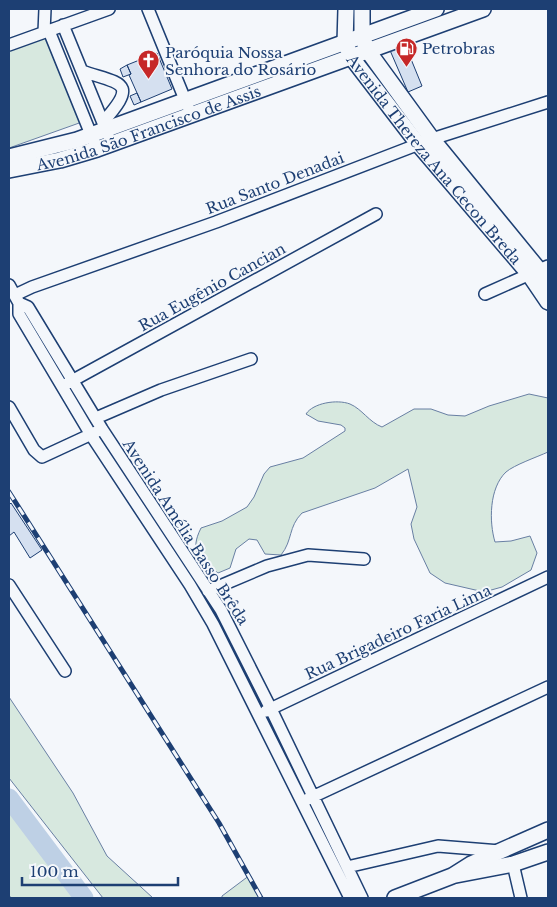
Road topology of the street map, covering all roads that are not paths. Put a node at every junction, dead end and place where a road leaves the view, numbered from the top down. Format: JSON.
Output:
{"nodes":[{"id":1,"x":45,"y":9,"type":"edge"},
{"id":2,"x":109,"y":9,"type":"edge"},
{"id":3,"x":148,"y":9,"type":"edge"},
{"id":4,"x":346,"y":9,"type":"edge"},
{"id":5,"x":362,"y":9,"type":"edge"},
{"id":6,"x":436,"y":9,"type":"edge"},
{"id":7,"x":483,"y":9,"type":"edge"},
{"id":8,"x":63,"y":25,"type":"junction"},
{"id":9,"x":46,"y":31,"type":"junction"},
{"id":10,"x":362,"y":37,"type":"junction"},
{"id":11,"x":345,"y":43,"type":"junction"},
{"id":12,"x":9,"y":45,"type":"edge"},
{"id":13,"x":368,"y":51,"type":"junction"},
{"id":14,"x":352,"y":58,"type":"junction"},
{"id":15,"x":82,"y":71,"type":"junction"},
{"id":16,"x":185,"y":100,"type":"junction"},
{"id":17,"x":548,"y":102,"type":"edge"},
{"id":18,"x":192,"y":115,"type":"junction"},
{"id":19,"x":107,"y":132,"type":"junction"},
{"id":20,"x":94,"y":142,"type":"junction"},
{"id":21,"x":425,"y":142,"type":"junction"},
{"id":22,"x":9,"y":157,"type":"edge"},
{"id":23,"x":9,"y":170,"type":"edge"},
{"id":24,"x":376,"y":214,"type":"dead end"},
{"id":25,"x":541,"y":273,"type":"edge"},
{"id":26,"x":14,"y":294,"type":"edge"},
{"id":27,"x":485,"y":294,"type":"dead end"},
{"id":28,"x":548,"y":302,"type":"edge"},
{"id":29,"x":251,"y":359,"type":"dead end"},
{"id":30,"x":73,"y":380,"type":"junction"},
{"id":31,"x":63,"y":386,"type":"junction"},
{"id":32,"x":9,"y":407,"type":"edge"},
{"id":33,"x":99,"y":424,"type":"junction"},
{"id":34,"x":91,"y":435,"type":"junction"},
{"id":35,"x":364,"y":559,"type":"dead end"},
{"id":36,"x":548,"y":577,"type":"edge"},
{"id":37,"x":9,"y":584,"type":"edge"},
{"id":38,"x":208,"y":591,"type":"junction"},
{"id":39,"x":65,"y":671,"type":"dead end"},
{"id":40,"x":548,"y":686,"type":"edge"},
{"id":41,"x":271,"y":709,"type":"junction"},
{"id":42,"x":260,"y":714,"type":"junction"},
{"id":43,"x":308,"y":799,"type":"junction"},
{"id":44,"x":548,"y":830,"type":"edge"},
{"id":45,"x":524,"y":841,"type":"junction"},
{"id":46,"x":460,"y":847,"type":"junction"},
{"id":47,"x":501,"y":851,"type":"junction"},
{"id":48,"x":548,"y":852,"type":"edge"},
{"id":49,"x":530,"y":860,"type":"junction"},
{"id":50,"x":471,"y":864,"type":"junction"},
{"id":51,"x":513,"y":864,"type":"junction"},
{"id":52,"x":347,"y":868,"type":"junction"},
{"id":53,"x":452,"y":876,"type":"junction"},
{"id":54,"x":350,"y":898,"type":"edge"},
{"id":55,"x":362,"y":898,"type":"edge"},
{"id":56,"x":395,"y":898,"type":"edge"},
{"id":57,"x":521,"y":898,"type":"edge"}],
"edges":[{"from":1,"to":9,"type":"street"},
{"from":2,"to":8,"type":"street"},
{"from":3,"to":16,"type":"street"},
{"from":4,"to":11,"type":"main road","name":"Avenida Thereza Ana Cecon Breda"},
{"from":5,"to":10,"type":"main road","name":"Avenida Thereza Ana Cecon Breda"},
{"from":6,"to":10,"type":"main road","name":"Avenida São Francisco de Assis"},
{"from":7,"to":13,"type":"main road","name":"Avenida São Francisco de Assis"},
{"from":8,"to":9,"type":"street"},
{"from":8,"to":15,"type":"street"},
{"from":9,"to":12,"type":"street"},
{"from":9,"to":20,"type":"street"},
{"from":10,"to":11,"type":"main road","name":"Avenida São Francisco de Assis"},
{"from":10,"to":13,"type":"main road","name":"Avenida Thereza Ana Cecon Breda"},
{"from":11,"to":14,"type":"main road","name":"Avenida Thereza Ana Cecon Breda"},
{"from":11,"to":16,"type":"main road","name":"Avenida São Francisco de Assis"},
{"from":13,"to":14,"type":"main road","name":"Avenida São Francisco de Assis"},
{"from":13,"to":21,"type":"main road","name":"Avenida Thereza Ana Cecon Breda"},
{"from":14,"to":18,"type":"main road","name":"Avenida São Francisco de Assis"},
{"from":14,"to":21,"type":"main road","name":"Avenida Thereza Ana Cecon Breda"},
{"from":15,"to":19,"type":"street"},
{"from":15,"to":19,"type":"street"},
{"from":16,"to":18,"type":"street"},
{"from":16,"to":19,"type":"main road","name":"Avenida São Francisco de Assis"},
{"from":17,"to":21,"type":"street","name":"Rua Santo Denadai"},
{"from":18,"to":19,"type":"main road","name":"Avenida São Francisco de Assis"},
{"from":19,"to":20,"type":"main road","name":"Avenida São Francisco de Assis"},
{"from":20,"to":22,"type":"main road","name":"Avenida São Francisco de Assis"},
{"from":20,"to":23,"type":"main road","name":"Avenida São Francisco de Assis"},
{"from":21,"to":25,"type":"main road","name":"Avenida Thereza Ana Cecon Breda"},
{"from":21,"to":26,"type":"street","name":"Rua Santo Denadai"},
{"from":24,"to":30,"type":"street","name":"Rua Eugênio Cancian"},
{"from":25,"to":27,"type":"street"},
{"from":25,"to":28,"type":"main road","name":"Avenida Thereza Ana Cecon Breda"},
{"from":26,"to":30,"type":"street","name":"Avenida Amélia Basso Brêda"},
{"from":26,"to":31,"type":"street","name":"Avenida Amélia Basso Brêda"},
{"from":29,"to":33,"type":"street"},
{"from":30,"to":31,"type":"street","name":"Rua Eugênio Cancian"},
{"from":30,"to":33,"type":"street","name":"Avenida Amélia Basso Brêda"},
{"from":31,"to":34,"type":"street","name":"Avenida Amélia Basso Brêda"},
{"from":32,"to":34,"type":"street"},
{"from":33,"to":34,"type":"street"},
{"from":33,"to":38,"type":"street","name":"Avenida Amélia Basso Brêda"},
{"from":34,"to":42,"type":"street","name":"Avenida Amélia Basso Brêda"},
{"from":35,"to":38,"type":"street"},
{"from":36,"to":41,"type":"street","name":"Rua Brigadeiro Faria Lima"},
{"from":37,"to":39,"type":"street"},
{"from":38,"to":41,"type":"street","name":"Avenida Amélia Basso Brêda"},
{"from":40,"to":43,"type":"street"},
{"from":41,"to":42,"type":"street","name":"Rua Brigadeiro Faria Lima"},
{"from":41,"to":43,"type":"street","name":"Avenida Amélia Basso Brêda"},
{"from":42,"to":43,"type":"street","name":"Avenida Amélia Basso Brêda"},
{"from":43,"to":52,"type":"street","name":"Avenida Amélia Basso Brêda"},
{"from":43,"to":54,"type":"street","name":"Avenida Amélia Basso Brêda"},
{"from":44,"to":45,"type":"main road"},
{"from":45,"to":47,"type":"main road"},
{"from":45,"to":49,"type":"main road"},
{"from":46,"to":47,"type":"street"},
{"from":46,"to":50,"type":"street"},
{"from":46,"to":52,"type":"street"},
{"from":47,"to":50,"type":"main road"},
{"from":48,"to":49,"type":"main road"},
{"from":49,"to":51,"type":"main road"},
{"from":50,"to":53,"type":"main road"},
{"from":51,"to":53,"type":"main road"},
{"from":51,"to":57,"type":"street"},
{"from":52,"to":55,"type":"street","name":"Avenida Amélia Basso Brêda"},
{"from":53,"to":56,"type":"main road"}]}
